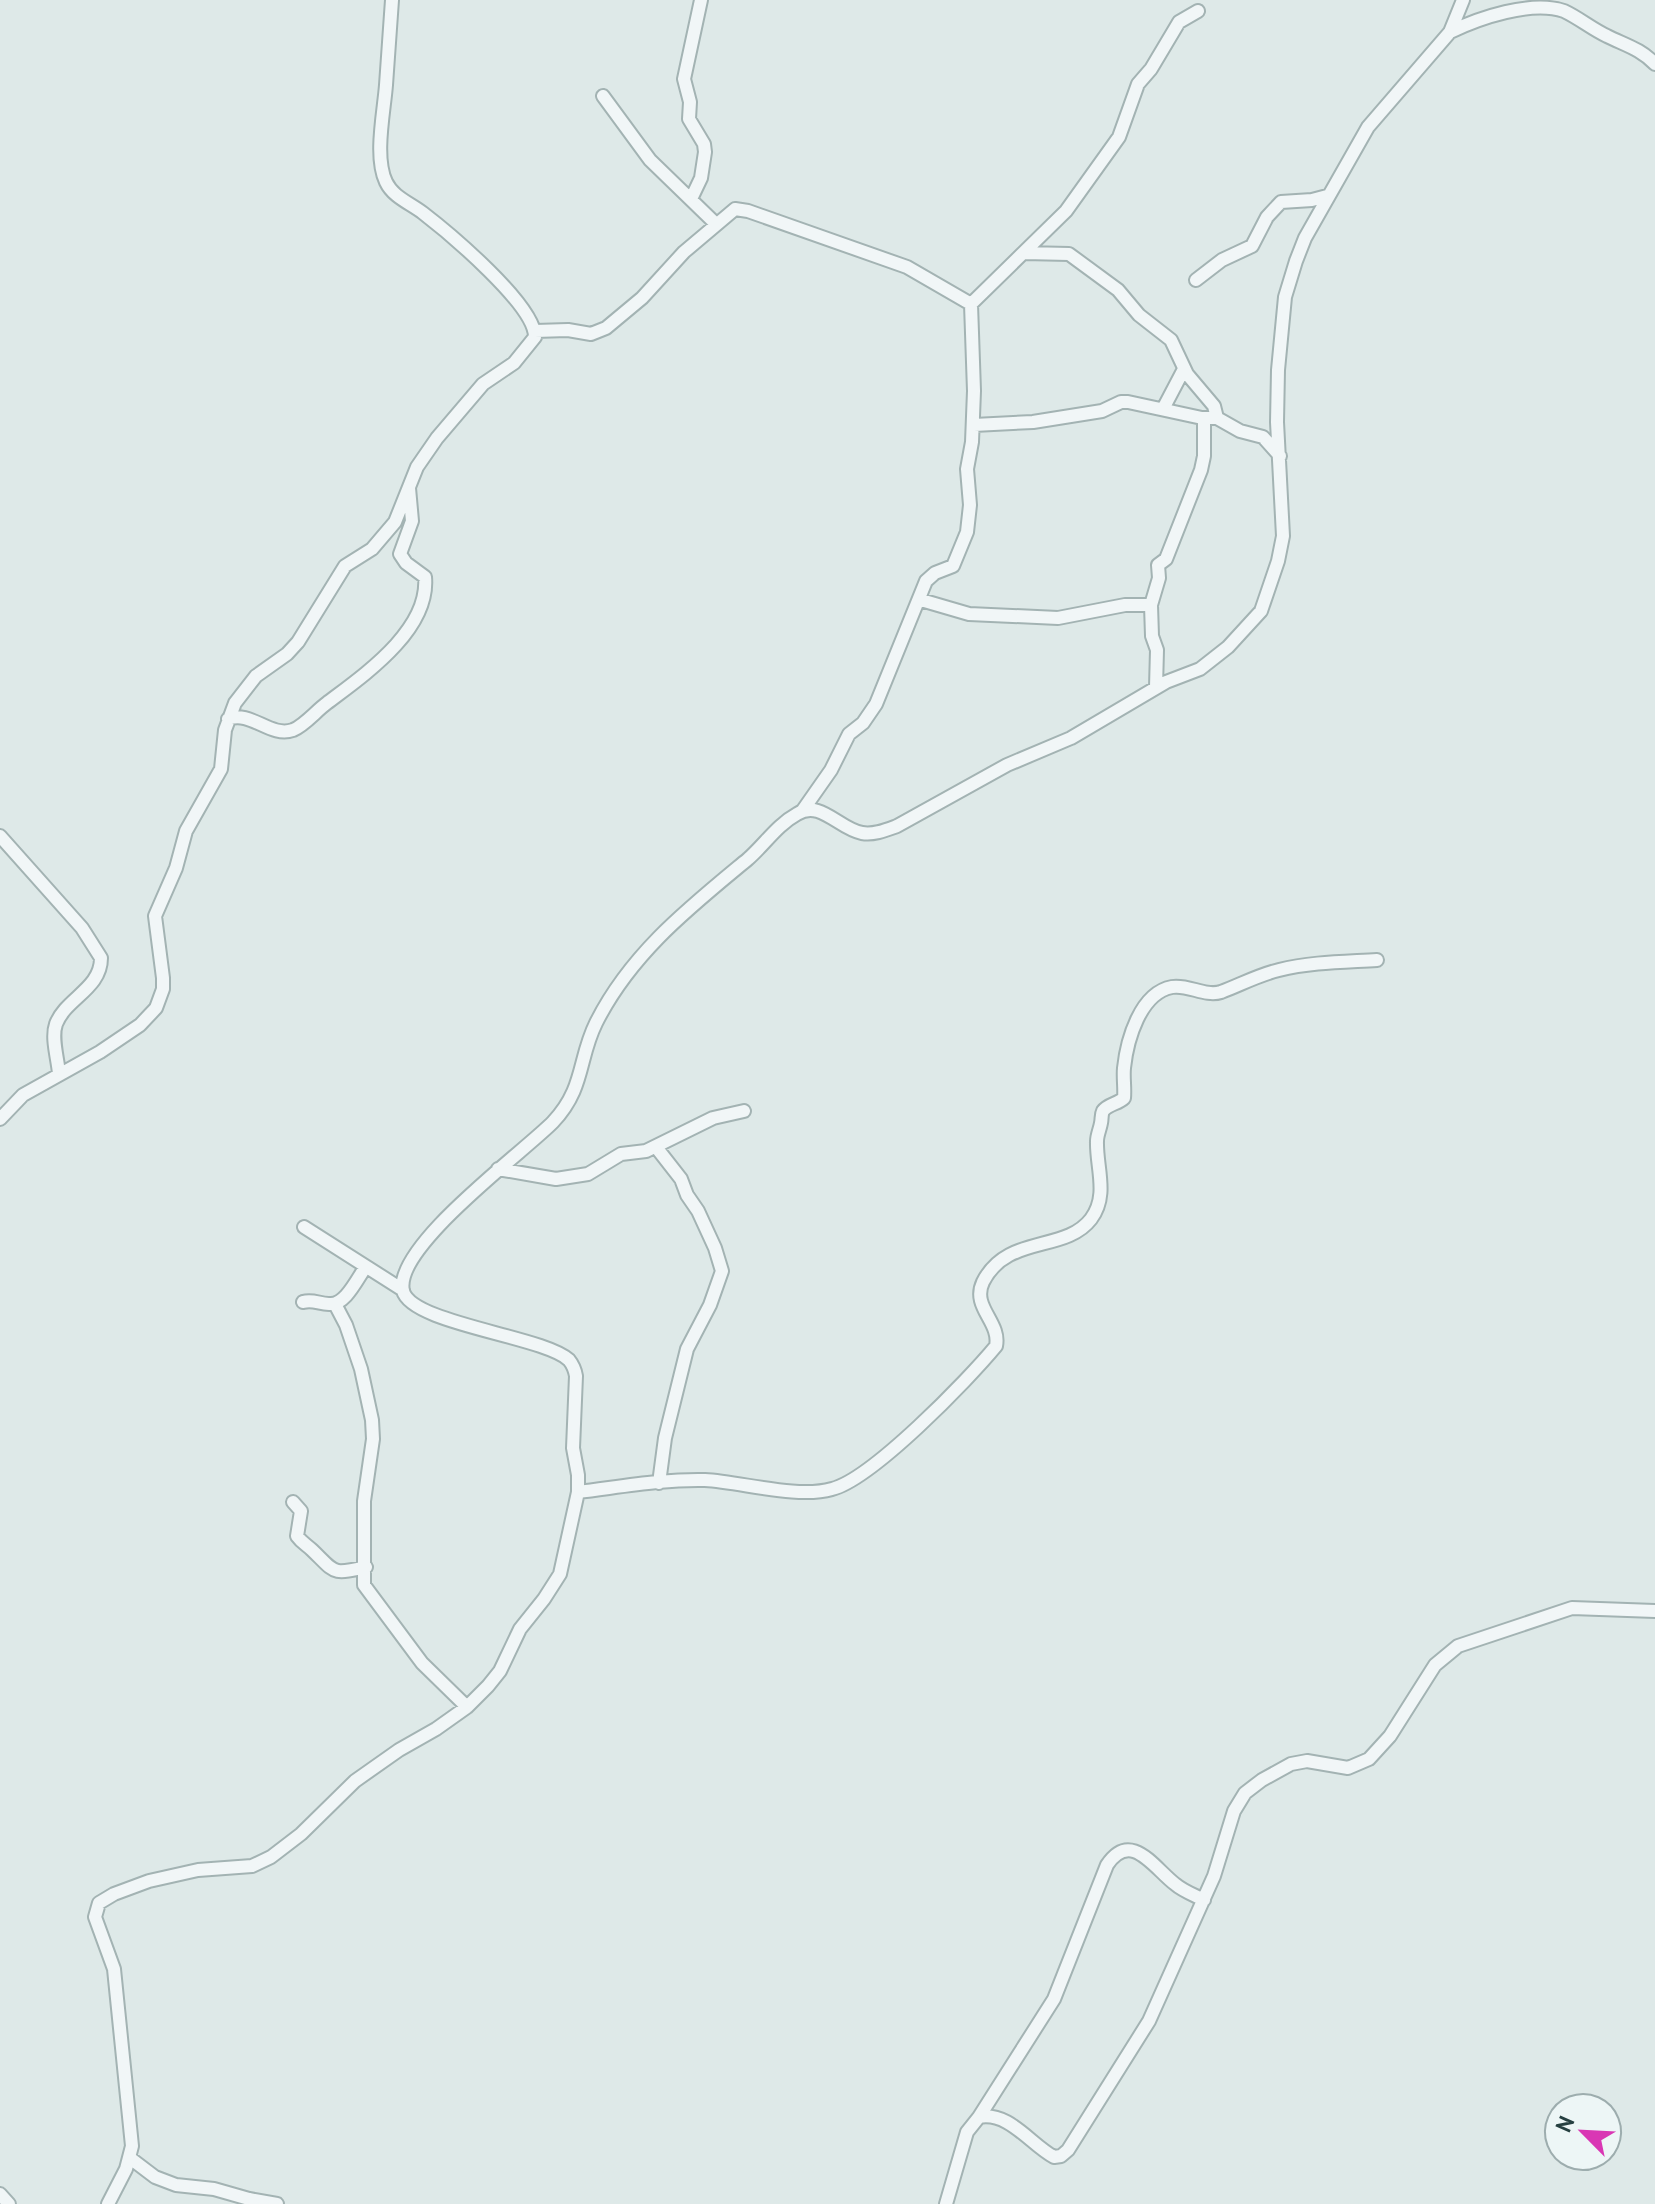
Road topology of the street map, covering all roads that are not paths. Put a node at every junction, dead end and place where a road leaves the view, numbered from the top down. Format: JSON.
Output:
{"nodes":[{"id":1,"x":392,"y":0,"type":"edge"},
{"id":2,"x":701,"y":0,"type":"edge"},
{"id":3,"x":1463,"y":0,"type":"edge"},
{"id":4,"x":1549,"y":0,"type":"edge"},
{"id":5,"x":1561,"y":9,"type":"junction"},
{"id":6,"x":1198,"y":11,"type":"dead end"},
{"id":7,"x":1450,"y":32,"type":"junction"},
{"id":8,"x":1655,"y":64,"type":"edge"},
{"id":9,"x":603,"y":96,"type":"dead end"},
{"id":10,"x":1327,"y":196,"type":"junction"},
{"id":11,"x":691,"y":199,"type":"junction"},
{"id":12,"x":716,"y":224,"type":"junction"},
{"id":13,"x":1024,"y":253,"type":"junction"},
{"id":14,"x":1196,"y":280,"type":"dead end"},
{"id":15,"x":971,"y":304,"type":"junction"},
{"id":16,"x":535,"y":331,"type":"junction"},
{"id":17,"x":1184,"y":369,"type":"junction"},
{"id":18,"x":1163,"y":409,"type":"junction"},
{"id":19,"x":1211,"y":418,"type":"junction"},
{"id":20,"x":974,"y":425,"type":"junction"},
{"id":21,"x":1280,"y":456,"type":"junction"},
{"id":22,"x":409,"y":487,"type":"junction"},
{"id":23,"x":921,"y":600,"type":"junction"},
{"id":24,"x":1151,"y":605,"type":"junction"},
{"id":25,"x":1156,"y":687,"type":"junction"},
{"id":26,"x":228,"y":719,"type":"junction"},
{"id":27,"x":803,"y":810,"type":"junction"},
{"id":28,"x":0,"y":836,"type":"edge"},
{"id":29,"x":1377,"y":960,"type":"dead end"},
{"id":30,"x":59,"y":1074,"type":"junction"},
{"id":31,"x":744,"y":1111,"type":"dead end"},
{"id":32,"x":0,"y":1119,"type":"edge"},
{"id":33,"x":656,"y":1147,"type":"junction"},
{"id":34,"x":498,"y":1169,"type":"junction"},
{"id":35,"x":304,"y":1227,"type":"dead end"},
{"id":36,"x":365,"y":1268,"type":"junction"},
{"id":37,"x":403,"y":1290,"type":"junction"},
{"id":38,"x":303,"y":1302,"type":"dead end"},
{"id":39,"x":335,"y":1304,"type":"junction"},
{"id":40,"x":659,"y":1483,"type":"junction"},
{"id":41,"x":578,"y":1492,"type":"junction"},
{"id":42,"x":293,"y":1502,"type":"dead end"},
{"id":43,"x":366,"y":1567,"type":"junction"},
{"id":44,"x":1655,"y":1611,"type":"edge"},
{"id":45,"x":467,"y":1707,"type":"junction"},
{"id":46,"x":1204,"y":1900,"type":"junction"},
{"id":47,"x":979,"y":2117,"type":"junction"},
{"id":48,"x":130,"y":2158,"type":"junction"},
{"id":49,"x":195,"y":2189,"type":"junction"},
{"id":50,"x":0,"y":2194,"type":"edge"},
{"id":51,"x":9,"y":2204,"type":"edge"},
{"id":52,"x":108,"y":2204,"type":"edge"},
{"id":53,"x":196,"y":2204,"type":"edge"},
{"id":54,"x":277,"y":2204,"type":"edge"},
{"id":55,"x":946,"y":2204,"type":"edge"}],
"edges":[{"from":1,"to":16,"type":"street"},
{"from":2,"to":11,"type":"street"},
{"from":3,"to":7,"type":"street"},
{"from":4,"to":5,"type":"street"},
{"from":5,"to":7,"type":"street"},
{"from":5,"to":8,"type":"street"},
{"from":6,"to":13,"type":"street"},
{"from":7,"to":10,"type":"street"},
{"from":9,"to":11,"type":"street"},
{"from":10,"to":14,"type":"street"},
{"from":10,"to":21,"type":"street"},
{"from":11,"to":12,"type":"street"},
{"from":12,"to":15,"type":"street"},
{"from":12,"to":16,"type":"street"},
{"from":13,"to":15,"type":"street"},
{"from":13,"to":17,"type":"street"},
{"from":15,"to":20,"type":"street"},
{"from":16,"to":22,"type":"street"},
{"from":17,"to":18,"type":"street"},
{"from":17,"to":19,"type":"street"},
{"from":18,"to":19,"type":"street"},
{"from":18,"to":20,"type":"street"},
{"from":19,"to":21,"type":"street"},
{"from":19,"to":24,"type":"street"},
{"from":20,"to":23,"type":"street"},
{"from":21,"to":25,"type":"street"},
{"from":22,"to":26,"type":"street"},
{"from":22,"to":26,"type":"street"},
{"from":23,"to":24,"type":"street"},
{"from":23,"to":27,"type":"street"},
{"from":24,"to":25,"type":"street"},
{"from":25,"to":27,"type":"street"},
{"from":26,"to":30,"type":"street"},
{"from":27,"to":34,"type":"street"},
{"from":28,"to":30,"type":"street"},
{"from":29,"to":40,"type":"street"},
{"from":30,"to":32,"type":"street"},
{"from":31,"to":33,"type":"street"},
{"from":33,"to":34,"type":"street"},
{"from":33,"to":40,"type":"street"},
{"from":34,"to":37,"type":"street"},
{"from":35,"to":36,"type":"street"},
{"from":36,"to":37,"type":"street"},
{"from":36,"to":39,"type":"street"},
{"from":37,"to":41,"type":"street"},
{"from":38,"to":39,"type":"street"},
{"from":39,"to":43,"type":"street"},
{"from":40,"to":41,"type":"street"},
{"from":41,"to":45,"type":"street"},
{"from":42,"to":43,"type":"street"},
{"from":43,"to":45,"type":"street"},
{"from":44,"to":46,"type":"street"},
{"from":45,"to":48,"type":"street"},
{"from":46,"to":47,"type":"street"},
{"from":46,"to":47,"type":"street"},
{"from":47,"to":55,"type":"street"},
{"from":48,"to":49,"type":"street"},
{"from":48,"to":52,"type":"street"},
{"from":49,"to":53,"type":"street"},
{"from":49,"to":54,"type":"street"},
{"from":50,"to":51,"type":"street"}]}
